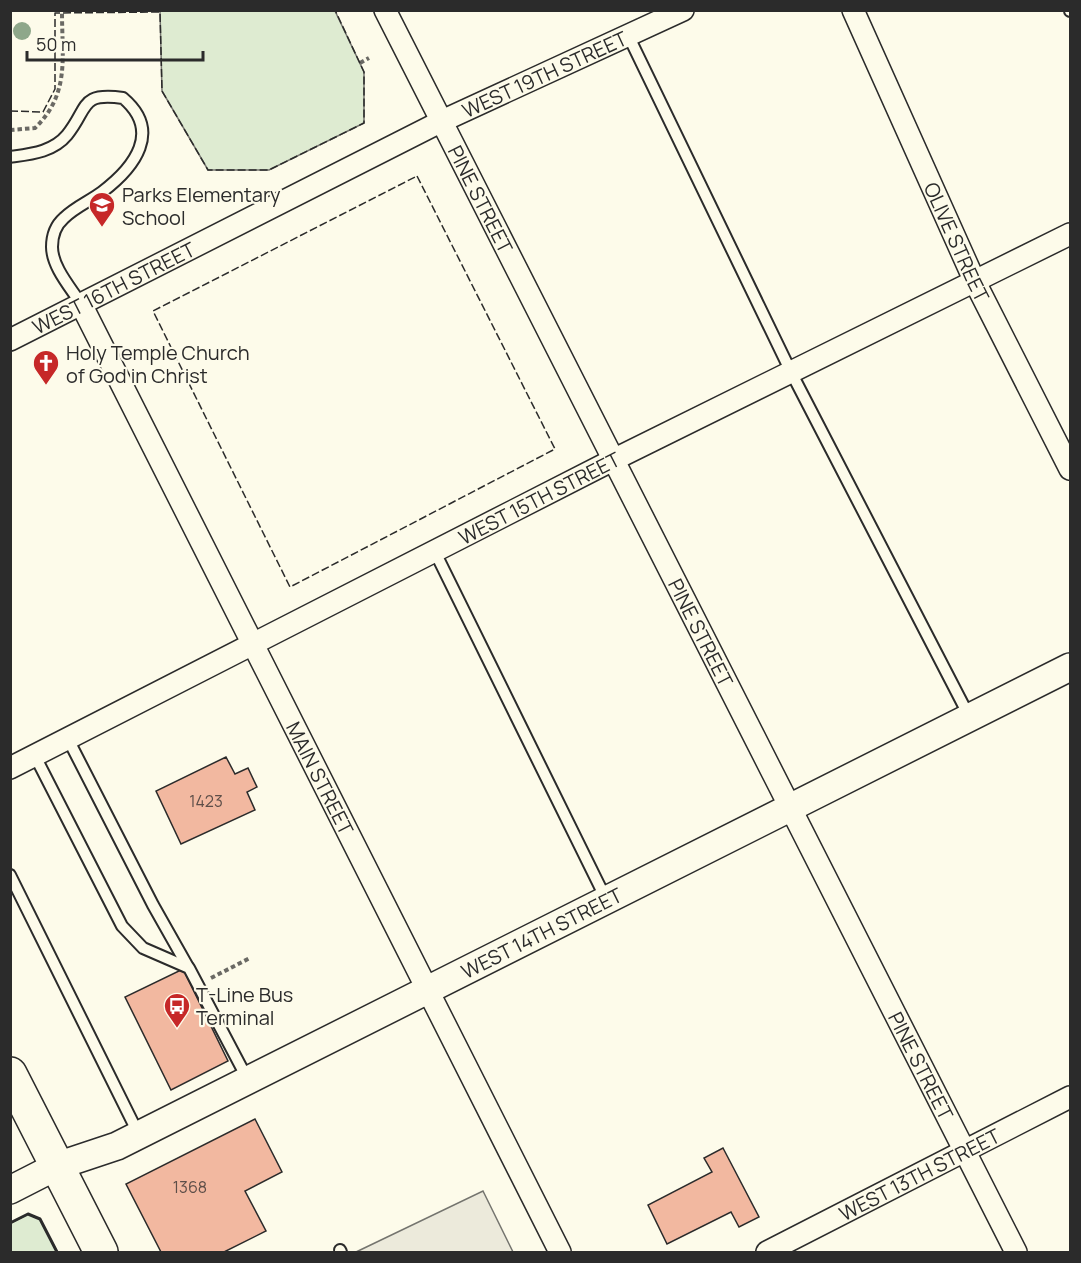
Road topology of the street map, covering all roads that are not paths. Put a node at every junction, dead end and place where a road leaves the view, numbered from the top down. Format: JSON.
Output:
{"nodes":[{"id":1,"x":385,"y":10,"type":"edge"},
{"id":2,"x":683,"y":10,"type":"edge"},
{"id":3,"x":853,"y":10,"type":"edge"},
{"id":4,"x":628,"y":35,"type":"junction"},
{"id":5,"x":440,"y":122,"type":"junction"},
{"id":6,"x":10,"y":157,"type":"edge"},
{"id":7,"x":1071,"y":234,"type":"edge"},
{"id":8,"x":975,"y":282,"type":"junction"},
{"id":9,"x":81,"y":304,"type":"junction"},
{"id":10,"x":10,"y":340,"type":"edge"},
{"id":11,"x":791,"y":372,"type":"junction"},
{"id":12,"x":613,"y":460,"type":"junction"},
{"id":13,"x":1071,"y":469,"type":"edge"},
{"id":14,"x":435,"y":552,"type":"junction"},
{"id":15,"x":254,"y":646,"type":"junction"},
{"id":16,"x":1071,"y":667,"type":"edge"},
{"id":17,"x":970,"y":718,"type":"junction"},
{"id":18,"x":68,"y":739,"type":"junction"},
{"id":19,"x":35,"y":756,"type":"junction"},
{"id":20,"x":10,"y":768,"type":"edge"},
{"id":21,"x":792,"y":808,"type":"junction"},
{"id":22,"x":10,"y":875,"type":"edge"},
{"id":23,"x":607,"y":901,"type":"junction"},
{"id":24,"x":189,"y":968,"type":"junction"},
{"id":25,"x":426,"y":991,"type":"junction"},
{"id":26,"x":10,"y":1074,"type":"edge"},
{"id":27,"x":248,"y":1080,"type":"junction"},
{"id":28,"x":1071,"y":1097,"type":"edge"},
{"id":29,"x":140,"y":1135,"type":"junction"},
{"id":30,"x":963,"y":1151,"type":"junction"},
{"id":31,"x":57,"y":1166,"type":"junction"},
{"id":32,"x":10,"y":1190,"type":"edge"},
{"id":33,"x":101,"y":1252,"type":"edge"},
{"id":34,"x":560,"y":1252,"type":"edge"},
{"id":35,"x":767,"y":1252,"type":"edge"},
{"id":36,"x":1016,"y":1252,"type":"edge"}],
"edges":[{"from":1,"to":5,"type":"street","name":"PINE STREET"},
{"from":2,"to":4,"type":"street","name":"WEST 19TH STREET"},
{"from":3,"to":8,"type":"street","name":"OLIVE STREET"},
{"from":4,"to":5,"type":"street","name":"WEST 19TH STREET"},
{"from":4,"to":11,"type":"lane"},
{"from":5,"to":9,"type":"street","name":"WEST 16TH STREET"},
{"from":5,"to":12,"type":"street","name":"PINE STREET"},
{"from":6,"to":9,"type":"lane"},
{"from":7,"to":8,"type":"street","name":"WEST 15TH STREET"},
{"from":8,"to":11,"type":"street","name":"WEST 15TH STREET"},
{"from":8,"to":13,"type":"street","name":"OLIVE STREET"},
{"from":9,"to":10,"type":"street","name":"WEST 16TH STREET"},
{"from":9,"to":15,"type":"street","name":"MAIN STREET"},
{"from":11,"to":12,"type":"street","name":"WEST 15TH STREET"},
{"from":11,"to":17,"type":"lane"},
{"from":12,"to":14,"type":"street","name":"WEST 15TH STREET"},
{"from":12,"to":21,"type":"street","name":"PINE STREET"},
{"from":14,"to":15,"type":"street","name":"WEST 15TH STREET"},
{"from":14,"to":23,"type":"lane"},
{"from":15,"to":18,"type":"street","name":"WEST 15TH STREET"},
{"from":15,"to":25,"type":"street","name":"MAIN STREET"},
{"from":16,"to":17,"type":"street","name":"WEST 14TH STREET"},
{"from":17,"to":21,"type":"street","name":"WEST 14TH STREET"},
{"from":18,"to":19,"type":"street","name":"WEST 15TH STREET"},
{"from":18,"to":24,"type":"lane"},
{"from":19,"to":20,"type":"street","name":"WEST 15TH STREET"},
{"from":19,"to":24,"type":"lane"},
{"from":21,"to":23,"type":"street","name":"WEST 14TH STREET"},
{"from":21,"to":30,"type":"street","name":"PINE STREET"},
{"from":22,"to":29,"type":"lane"},
{"from":23,"to":25,"type":"street","name":"WEST 14TH STREET"},
{"from":24,"to":27,"type":"lane"},
{"from":25,"to":27,"type":"street","name":"WEST 14TH STREET"},
{"from":25,"to":34,"type":"street","name":"MAIN STREET"},
{"from":26,"to":31,"type":"main road"},
{"from":27,"to":29,"type":"street","name":"WEST 14TH STREET"},
{"from":28,"to":30,"type":"street","name":"WEST 13TH STREET"},
{"from":29,"to":31,"type":"street","name":"WEST 14TH STREET"},
{"from":30,"to":35,"type":"street","name":"WEST 13TH STREET"},
{"from":30,"to":36,"type":"street","name":"PINE STREET"},
{"from":31,"to":32,"type":"street","name":"WEST 14TH STREET"},
{"from":31,"to":33,"type":"main road"}]}
